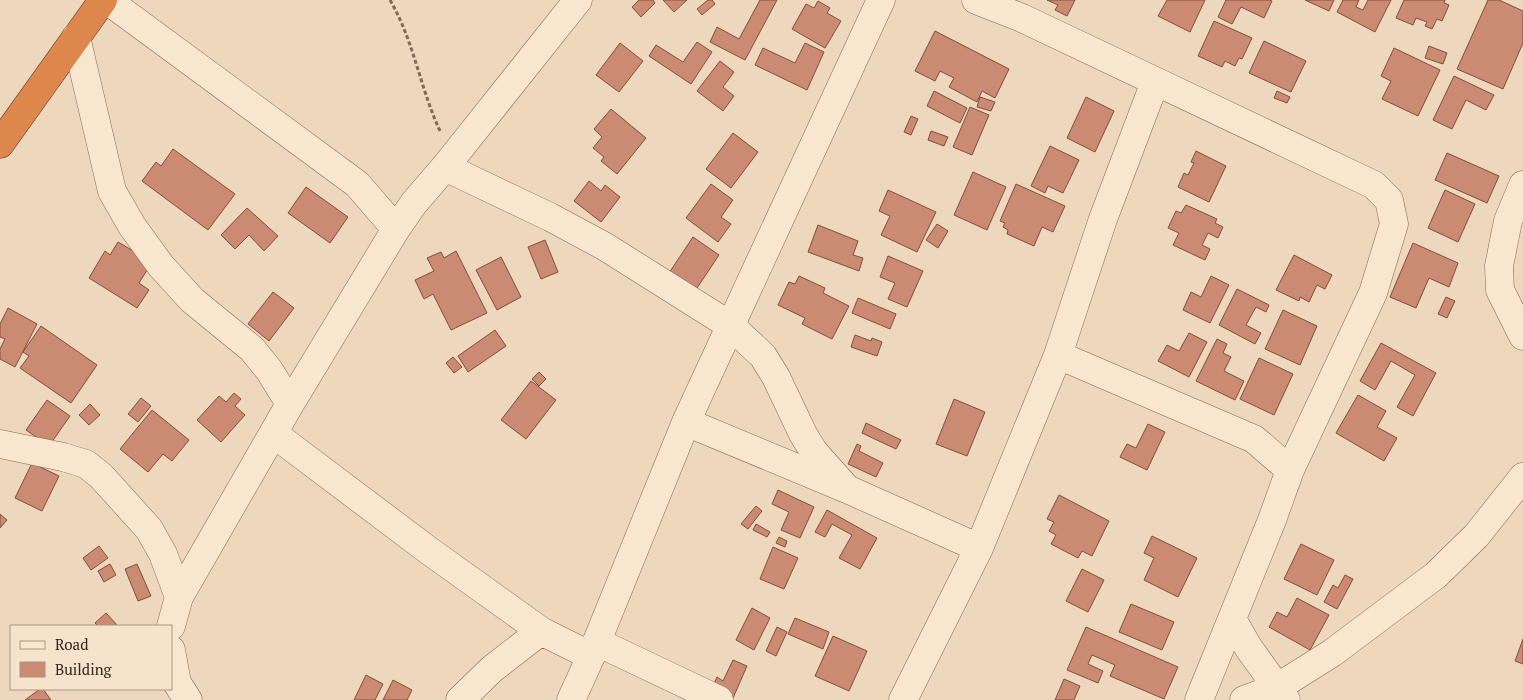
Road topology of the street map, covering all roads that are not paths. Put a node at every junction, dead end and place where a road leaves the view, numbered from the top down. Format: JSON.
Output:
{"nodes":[{"id":1,"x":103,"y":0,"type":"edge"},
{"id":2,"x":108,"y":0,"type":"edge"},
{"id":3,"x":578,"y":0,"type":"edge"},
{"id":4,"x":881,"y":0,"type":"edge"},
{"id":5,"x":976,"y":0,"type":"edge"},
{"id":6,"x":1026,"y":9,"type":"edge"},
{"id":7,"x":76,"y":37,"type":"junction"},
{"id":8,"x":1156,"y":82,"type":"junction"},
{"id":9,"x":0,"y":144,"type":"edge"},
{"id":10,"x":449,"y":162,"type":"junction"},
{"id":11,"x":357,"y":184,"type":"junction"},
{"id":12,"x":1523,"y":185,"type":"edge"},
{"id":13,"x":414,"y":203,"type":"junction"},
{"id":14,"x":396,"y":229,"type":"junction"},
{"id":15,"x":748,"y":290,"type":"junction"},
{"id":16,"x":731,"y":326,"type":"junction"},
{"id":17,"x":1523,"y":336,"type":"edge"},
{"id":18,"x":1058,"y":355,"type":"junction"},
{"id":19,"x":763,"y":356,"type":"junction"},
{"id":20,"x":290,"y":404,"type":"junction"},
{"id":21,"x":686,"y":422,"type":"junction"},
{"id":22,"x":1307,"y":432,"type":"junction"},
{"id":23,"x":274,"y":434,"type":"junction"},
{"id":24,"x":1254,"y":439,"type":"junction"},
{"id":25,"x":0,"y":444,"type":"edge"},
{"id":26,"x":1290,"y":470,"type":"junction"},
{"id":27,"x":1523,"y":477,"type":"edge"},
{"id":28,"x":847,"y":489,"type":"junction"},
{"id":29,"x":213,"y":538,"type":"junction"},
{"id":30,"x":158,"y":545,"type":"junction"},
{"id":31,"x":979,"y":548,"type":"junction"},
{"id":32,"x":179,"y":597,"type":"junction"},
{"id":33,"x":1232,"y":619,"type":"junction"},
{"id":34,"x":171,"y":625,"type":"edge"},
{"id":35,"x":541,"y":631,"type":"junction"},
{"id":36,"x":594,"y":649,"type":"junction"},
{"id":37,"x":172,"y":656,"type":"edge"},
{"id":38,"x":1282,"y":694,"type":"edge"},
{"id":39,"x":188,"y":700,"type":"edge"},
{"id":40,"x":460,"y":700,"type":"edge"},
{"id":41,"x":571,"y":700,"type":"edge"},
{"id":42,"x":719,"y":700,"type":"edge"},
{"id":43,"x":903,"y":700,"type":"edge"},
{"id":44,"x":1199,"y":700,"type":"edge"},
{"id":45,"x":1244,"y":700,"type":"edge"}],
"edges":[{"from":1,"to":7,"type":"highway"},
{"from":2,"to":11,"type":"street"},
{"from":3,"to":10,"type":"street"},
{"from":4,"to":15,"type":"street"},
{"from":5,"to":6,"type":"street"},
{"from":6,"to":8,"type":"street"},
{"from":7,"to":9,"type":"highway"},
{"from":7,"to":20,"type":"street"},
{"from":8,"to":18,"type":"street"},
{"from":8,"to":22,"type":"street"},
{"from":10,"to":13,"type":"street"},
{"from":10,"to":16,"type":"street"},
{"from":11,"to":13,"type":"street"},
{"from":11,"to":14,"type":"street"},
{"from":12,"to":17,"type":"street"},
{"from":13,"to":14,"type":"street"},
{"from":14,"to":20,"type":"street"},
{"from":15,"to":16,"type":"street"},
{"from":15,"to":19,"type":"street"},
{"from":16,"to":19,"type":"street"},
{"from":16,"to":21,"type":"street"},
{"from":18,"to":24,"type":"street"},
{"from":18,"to":31,"type":"street"},
{"from":19,"to":28,"type":"street"},
{"from":20,"to":23,"type":"street"},
{"from":21,"to":28,"type":"street"},
{"from":21,"to":36,"type":"street"},
{"from":22,"to":24,"type":"street"},
{"from":22,"to":26,"type":"street"},
{"from":23,"to":29,"type":"street"},
{"from":23,"to":35,"type":"street"},
{"from":24,"to":26,"type":"street"},
{"from":25,"to":30,"type":"street"},
{"from":26,"to":33,"type":"street"},
{"from":27,"to":38,"type":"street"},
{"from":28,"to":31,"type":"street"},
{"from":29,"to":30,"type":"street"},
{"from":29,"to":32,"type":"street"},
{"from":30,"to":32,"type":"street"},
{"from":31,"to":43,"type":"street"},
{"from":32,"to":34,"type":"street"},
{"from":33,"to":38,"type":"street"},
{"from":33,"to":44,"type":"street"},
{"from":35,"to":36,"type":"street"},
{"from":35,"to":40,"type":"street"},
{"from":36,"to":41,"type":"street"},
{"from":36,"to":42,"type":"street"},
{"from":37,"to":39,"type":"street"},
{"from":38,"to":45,"type":"street"}]}
